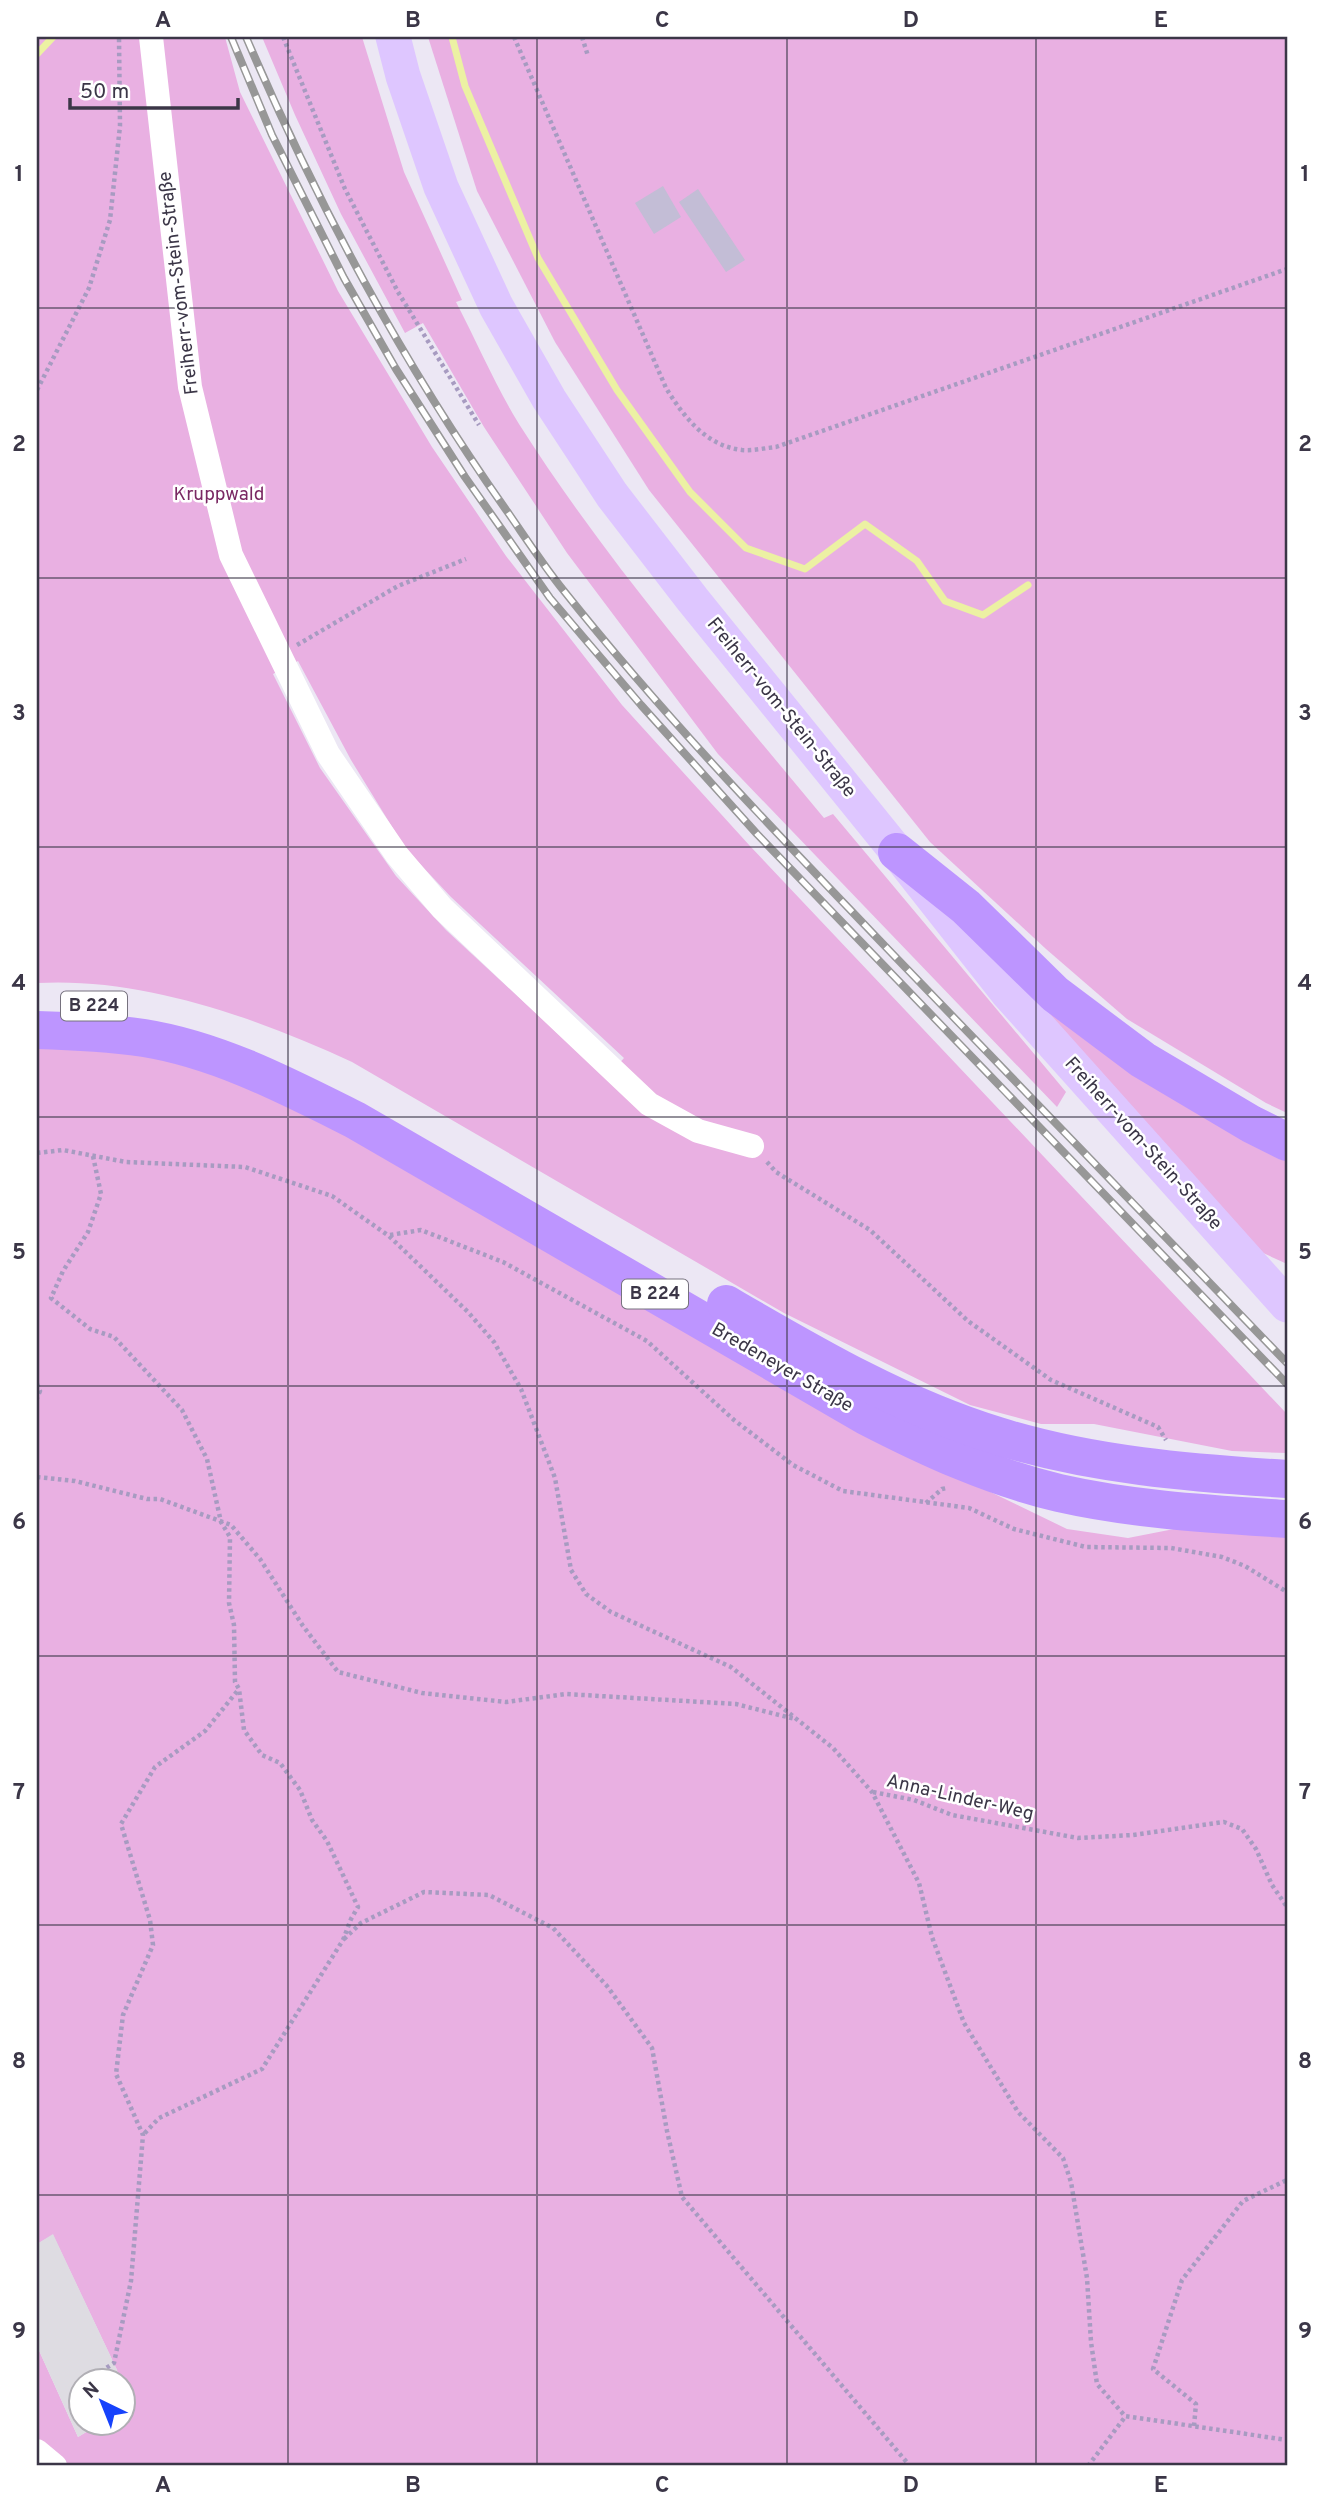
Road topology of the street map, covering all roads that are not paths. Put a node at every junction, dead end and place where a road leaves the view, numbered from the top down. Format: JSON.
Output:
{"nodes":[{"id":1,"x":150,"y":37,"type":"edge"},
{"id":2,"x":393,"y":37,"type":"edge"},
{"id":3,"x":897,"y":852,"type":"junction"},
{"id":4,"x":37,"y":1004,"type":"edge"},
{"id":5,"x":37,"y":1030,"type":"edge"},
{"id":6,"x":1287,"y":1142,"type":"edge"},
{"id":7,"x":752,"y":1146,"type":"road end"},
{"id":8,"x":1287,"y":1305,"type":"edge"},
{"id":9,"x":1287,"y":1479,"type":"edge"},
{"id":10,"x":1287,"y":1519,"type":"edge"},
{"id":11,"x":37,"y":2451,"type":"edge"},
{"id":12,"x":55,"y":2466,"type":"edge"}],
"edges":[{"from":1,"to":7,"type":"street","name":"Freiherr-vom-Stein-Straße"},
{"from":2,"to":3,"type":"main road","name":"Freiherr-vom-Stein-Straße"},
{"from":3,"to":6,"type":"main road"},
{"from":3,"to":8,"type":"main road","name":"Freiherr-vom-Stein-Straße"},
{"from":4,"to":9,"type":"main road","name":"Bredeneyer Straße","number":"B 224"},
{"from":5,"to":10,"type":"main road","name":"Bredeneyer Straße","number":"B 224"},
{"from":11,"to":12,"type":"street"}]}
